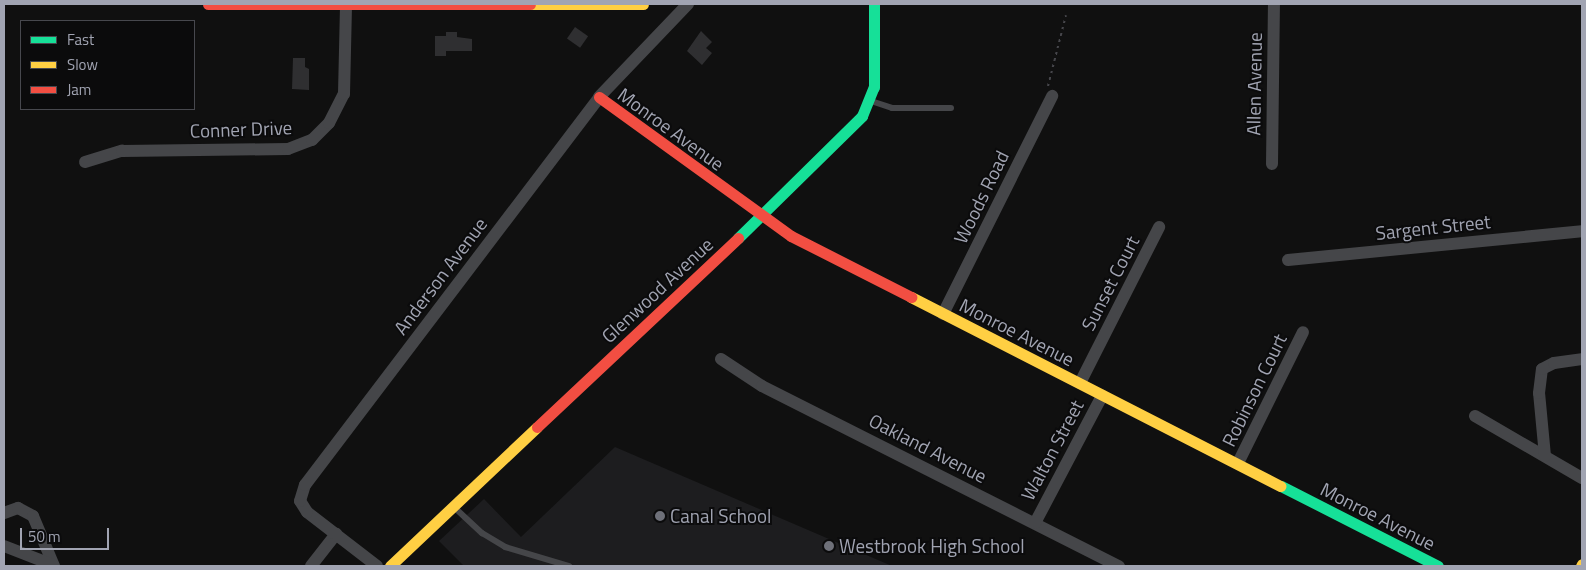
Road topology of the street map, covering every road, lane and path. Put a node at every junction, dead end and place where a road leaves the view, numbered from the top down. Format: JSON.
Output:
{"nodes":[{"id":1,"x":208,"y":4,"type":"edge"},
{"id":2,"x":275,"y":4,"type":"edge"},
{"id":3,"x":546,"y":4,"type":"edge"},
{"id":4,"x":643,"y":4,"type":"edge"},
{"id":5,"x":688,"y":4,"type":"edge"},
{"id":6,"x":874,"y":4,"type":"edge"},
{"id":7,"x":1274,"y":4,"type":"edge"},
{"id":8,"x":346,"y":5,"type":"edge"},
{"id":9,"x":1066,"y":15,"type":"dead end"},
{"id":10,"x":1052,"y":96,"type":"joint"},
{"id":11,"x":599,"y":97,"type":"junction"},
{"id":12,"x":870,"y":101,"type":"junction"},
{"id":13,"x":951,"y":108,"type":"dead end"},
{"id":14,"x":85,"y":162,"type":"dead end"},
{"id":15,"x":1272,"y":164,"type":"dead end"},
{"id":16,"x":761,"y":216,"type":"junction"},
{"id":17,"x":1159,"y":227,"type":"dead end"},
{"id":18,"x":1582,"y":231,"type":"edge"},
{"id":19,"x":1288,"y":260,"type":"dead end"},
{"id":20,"x":943,"y":314,"type":"junction"},
{"id":21,"x":1303,"y":332,"type":"dead end"},
{"id":22,"x":721,"y":359,"type":"dead end"},
{"id":23,"x":1582,"y":359,"type":"edge"},
{"id":24,"x":1080,"y":383,"type":"junction"},
{"id":25,"x":1102,"y":396,"type":"junction"},
{"id":26,"x":1475,"y":416,"type":"dead end"},
{"id":27,"x":1545,"y":456,"type":"junction"},
{"id":28,"x":1238,"y":463,"type":"junction"},
{"id":29,"x":1582,"y":478,"type":"edge"},
{"id":30,"x":453,"y":506,"type":"junction"},
{"id":31,"x":4,"y":513,"type":"edge"},
{"id":32,"x":1035,"y":523,"type":"junction"},
{"id":33,"x":336,"y":534,"type":"junction"},
{"id":34,"x":4,"y":546,"type":"edge"},
{"id":35,"x":54,"y":566,"type":"edge"},
{"id":36,"x":311,"y":566,"type":"edge"},
{"id":37,"x":377,"y":566,"type":"edge"},
{"id":38,"x":390,"y":566,"type":"edge"},
{"id":39,"x":570,"y":566,"type":"edge"},
{"id":40,"x":1119,"y":566,"type":"edge"},
{"id":41,"x":1438,"y":566,"type":"edge"}],
"edges":[{"from":1,"to":2,"type":"street"},
{"from":2,"to":8,"type":"street"},
{"from":3,"to":4,"type":"street"},
{"from":3,"to":8,"type":"street"},
{"from":5,"to":11,"type":"street","name":"Anderson Avenue"},
{"from":6,"to":12,"type":"street","name":"Glenwood Avenue"},
{"from":7,"to":15,"type":"street","name":"Allen Avenue"},
{"from":8,"to":14,"type":"street","name":"Conner Drive"},
{"from":9,"to":10,"type":"path"},
{"from":10,"to":20,"type":"street","name":"Woods Road"},
{"from":11,"to":16,"type":"street","name":"Monroe Avenue"},
{"from":11,"to":33,"type":"street","name":"Anderson Avenue"},
{"from":12,"to":13,"type":"lane"},
{"from":12,"to":16,"type":"street","name":"Glenwood Avenue"},
{"from":16,"to":20,"type":"street","name":"Monroe Avenue"},
{"from":16,"to":30,"type":"street","name":"Glenwood Avenue"},
{"from":17,"to":24,"type":"street","name":"Sunset Court"},
{"from":18,"to":19,"type":"street","name":"Sargent Street"},
{"from":20,"to":24,"type":"street","name":"Monroe Avenue"},
{"from":21,"to":28,"type":"street","name":"Robinson Court"},
{"from":22,"to":32,"type":"street","name":"Oakland Avenue"},
{"from":23,"to":27,"type":"street"},
{"from":24,"to":25,"type":"street","name":"Monroe Avenue"},
{"from":25,"to":28,"type":"street","name":"Monroe Avenue"},
{"from":25,"to":32,"type":"street","name":"Walton Street"},
{"from":26,"to":27,"type":"street"},
{"from":27,"to":29,"type":"street"},
{"from":28,"to":41,"type":"street","name":"Monroe Avenue"},
{"from":30,"to":38,"type":"street","name":"Glenwood Avenue"},
{"from":30,"to":39,"type":"lane"},
{"from":31,"to":35,"type":"street"},
{"from":32,"to":40,"type":"street","name":"Oakland Avenue"},
{"from":33,"to":36,"type":"street"},
{"from":33,"to":37,"type":"street","name":"Anderson Avenue"},
{"from":34,"to":35,"type":"street"}]}
